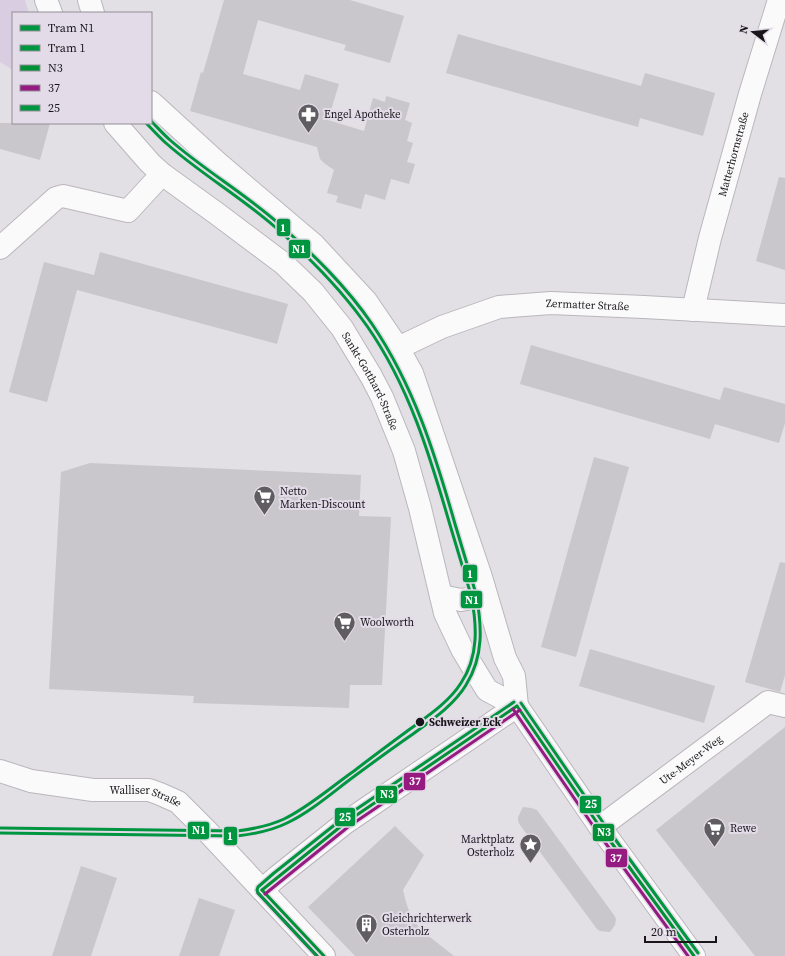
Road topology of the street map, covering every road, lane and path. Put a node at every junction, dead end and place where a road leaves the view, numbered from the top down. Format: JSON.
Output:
{"nodes":[{"id":1,"x":46,"y":0,"type":"edge"},
{"id":2,"x":88,"y":0,"type":"edge"},
{"id":3,"x":779,"y":0,"type":"edge"},
{"id":4,"x":51,"y":12,"type":"edge"},
{"id":5,"x":94,"y":12,"type":"edge"},
{"id":6,"x":152,"y":103,"type":"edge"},
{"id":7,"x":116,"y":124,"type":"edge"},
{"id":8,"x":162,"y":174,"type":"junction"},
{"id":9,"x":0,"y":248,"type":"edge"},
{"id":10,"x":693,"y":310,"type":"junction"},
{"id":11,"x":785,"y":315,"type":"edge"},
{"id":12,"x":398,"y":348,"type":"junction"},
{"id":13,"x":484,"y":588,"type":"junction"},
{"id":14,"x":441,"y":596,"type":"junction"},
{"id":15,"x":517,"y":706,"type":"junction"},
{"id":16,"x":785,"y":706,"type":"edge"},
{"id":17,"x":0,"y":771,"type":"edge"},
{"id":18,"x":600,"y":827,"type":"junction"},
{"id":19,"x":262,"y":890,"type":"junction"},
{"id":20,"x":692,"y":955,"type":"edge"},
{"id":21,"x":324,"y":956,"type":"edge"}],
"edges":[{"from":1,"to":4,"type":"street"},
{"from":2,"to":5,"type":"street"},
{"from":3,"to":10,"type":"street","name":"Matterhornstraße"},
{"from":6,"to":12,"type":"street","name":"Sankt-Gotthard-Straße"},
{"from":7,"to":8,"type":"street","name":"Sankt-Gotthard-Straße"},
{"from":8,"to":9,"type":"street"},
{"from":8,"to":14,"type":"street","name":"Sankt-Gotthard-Straße"},
{"from":10,"to":11,"type":"street","name":"Zermatter Straße"},
{"from":10,"to":12,"type":"street","name":"Zermatter Straße"},
{"from":12,"to":13,"type":"street","name":"Sankt-Gotthard-Straße"},
{"from":13,"to":14,"type":"street"},
{"from":13,"to":15,"type":"street","name":"Sankt-Gotthard-Straße"},
{"from":14,"to":15,"type":"street","name":"Sankt-Gotthard-Straße"},
{"from":15,"to":18,"type":"street","name":"Sankt-Gotthard-Straße"},
{"from":15,"to":19,"type":"street"},
{"from":16,"to":18,"type":"street","name":"Ute-Meyer-Weg"},
{"from":17,"to":19,"type":"street","name":"Walliser Straße"},
{"from":18,"to":20,"type":"street","name":"Sankt-Gotthard-Straße"},
{"from":19,"to":21,"type":"street","name":"Walliser Straße"}]}
